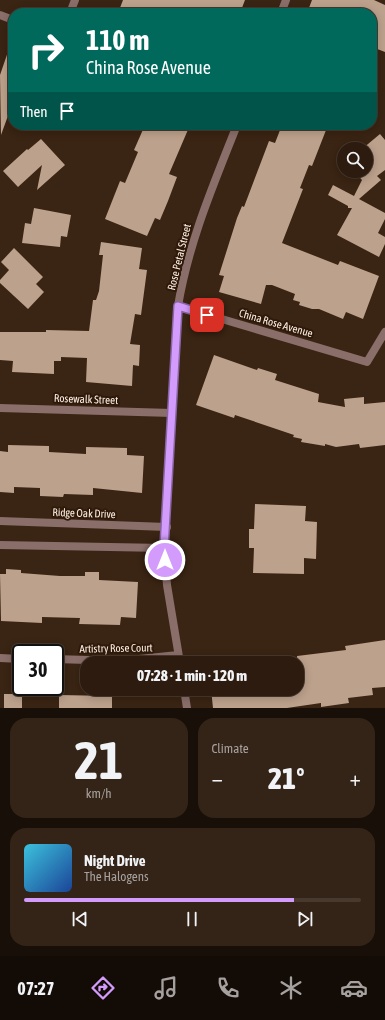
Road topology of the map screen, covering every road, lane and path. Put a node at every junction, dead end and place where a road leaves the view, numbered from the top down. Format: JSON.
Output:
{"nodes":[{"id":1,"x":235,"y":130,"type":"edge"},
{"id":2,"x":178,"y":306,"type":"junction"},
{"id":3,"x":385,"y":332,"type":"edge"},
{"id":4,"x":0,"y":408,"type":"edge"},
{"id":5,"x":172,"y":413,"type":"junction"},
{"id":6,"x":0,"y":521,"type":"edge"},
{"id":7,"x":167,"y":527,"type":"junction"},
{"id":8,"x":0,"y":545,"type":"edge"},
{"id":9,"x":164,"y":548,"type":"junction"},
{"id":10,"x":179,"y":656,"type":"edge"},
{"id":11,"x":0,"y":658,"type":"edge"},
{"id":12,"x":12,"y":659,"type":"edge"},
{"id":13,"x":64,"y":659,"type":"edge"},
{"id":14,"x":80,"y":660,"type":"edge"},
{"id":15,"x":185,"y":696,"type":"edge"},
{"id":16,"x":187,"y":708,"type":"edge"}],
"edges":[{"from":1,"to":2,"type":"street","name":"Rose Petal Street"},
{"from":2,"to":3,"type":"street","name":"China Rose Avenue"},
{"from":2,"to":5,"type":"street","name":"Rose Petal Street"},
{"from":4,"to":5,"type":"street","name":"Rosewalk Street"},
{"from":5,"to":7,"type":"street","name":"Rose Petal Street"},
{"from":6,"to":7,"type":"street","name":"Ridge Oak Drive"},
{"from":7,"to":9,"type":"street","name":"Rose Petal Street"},
{"from":8,"to":9,"type":"street"},
{"from":9,"to":10,"type":"street","name":"Rose Petal Street"},
{"from":11,"to":12,"type":"street"},
{"from":13,"to":14,"type":"street","name":"Artistry Rose Court"},
{"from":15,"to":16,"type":"street"}]}
